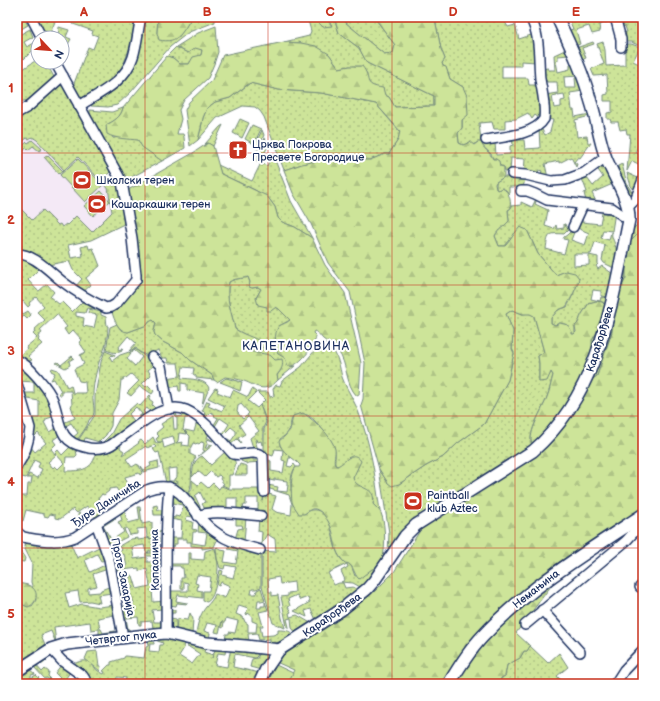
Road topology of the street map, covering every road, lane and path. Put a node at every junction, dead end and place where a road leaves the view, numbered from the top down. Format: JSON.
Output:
{"nodes":[{"id":1,"x":31,"y":17,"type":"edge"},
{"id":2,"x":141,"y":17,"type":"edge"},
{"id":3,"x":530,"y":17,"type":"edge"},
{"id":4,"x":557,"y":17,"type":"edge"},
{"id":5,"x":615,"y":17,"type":"edge"},
{"id":6,"x":38,"y":30,"type":"edge"},
{"id":7,"x":621,"y":47,"type":"dead end"},
{"id":8,"x":60,"y":70,"type":"edge"},
{"id":9,"x":63,"y":76,"type":"junction"},
{"id":10,"x":79,"y":106,"type":"junction"},
{"id":11,"x":17,"y":113,"type":"edge"},
{"id":12,"x":486,"y":140,"type":"dead end"},
{"id":13,"x":606,"y":157,"type":"junction"},
{"id":14,"x":512,"y":174,"type":"dead end"},
{"id":15,"x":643,"y":180,"type":"edge"},
{"id":16,"x":521,"y":191,"type":"dead end"},
{"id":17,"x":583,"y":205,"type":"junction"},
{"id":18,"x":628,"y":207,"type":"junction"},
{"id":19,"x":629,"y":220,"type":"junction"},
{"id":20,"x":572,"y":227,"type":"dead end"},
{"id":21,"x":17,"y":254,"type":"edge"},
{"id":22,"x":152,"y":357,"type":"dead end"},
{"id":23,"x":17,"y":360,"type":"edge"},
{"id":24,"x":17,"y":384,"type":"edge"},
{"id":25,"x":170,"y":409,"type":"junction"},
{"id":26,"x":17,"y":466,"type":"edge"},
{"id":27,"x":168,"y":487,"type":"junction"},
{"id":28,"x":264,"y":492,"type":"dead end"},
{"id":29,"x":643,"y":515,"type":"edge"},
{"id":30,"x":198,"y":516,"type":"junction"},
{"id":31,"x":261,"y":516,"type":"dead end"},
{"id":32,"x":96,"y":523,"type":"junction"},
{"id":33,"x":17,"y":532,"type":"edge"},
{"id":34,"x":260,"y":550,"type":"dead end"},
{"id":35,"x":542,"y":610,"type":"junction"},
{"id":36,"x":526,"y":624,"type":"dead end"},
{"id":37,"x":166,"y":634,"type":"junction"},
{"id":38,"x":123,"y":637,"type":"junction"},
{"id":39,"x":51,"y":649,"type":"junction"},
{"id":40,"x":279,"y":650,"type":"junction"},
{"id":41,"x":643,"y":650,"type":"edge"},
{"id":42,"x":580,"y":652,"type":"dead end"},
{"id":43,"x":17,"y":671,"type":"edge"},
{"id":44,"x":84,"y":684,"type":"edge"},
{"id":45,"x":259,"y":684,"type":"edge"},
{"id":46,"x":449,"y":684,"type":"edge"},
{"id":47,"x":614,"y":684,"type":"edge"}],
"edges":[{"from":1,"to":6,"type":"street"},
{"from":2,"to":10,"type":"street"},
{"from":3,"to":12,"type":"street"},
{"from":4,"to":13,"type":"street","name":"Карађорђева"},
{"from":5,"to":7,"type":"street"},
{"from":8,"to":9,"type":"street"},
{"from":9,"to":10,"type":"street"},
{"from":9,"to":11,"type":"street"},
{"from":10,"to":21,"type":"street"},
{"from":13,"to":14,"type":"street"},
{"from":13,"to":18,"type":"street","name":"Карађорђева"},
{"from":15,"to":18,"type":"street"},
{"from":16,"to":17,"type":"street"},
{"from":17,"to":19,"type":"street"},
{"from":17,"to":20,"type":"street"},
{"from":18,"to":19,"type":"street","name":"Карађорђева"},
{"from":19,"to":40,"type":"street","name":"Карађорђева"},
{"from":22,"to":25,"type":"street"},
{"from":23,"to":25,"type":"street"},
{"from":24,"to":26,"type":"street"},
{"from":25,"to":28,"type":"street"},
{"from":27,"to":30,"type":"street"},
{"from":27,"to":32,"type":"street","name":"Ђуре Даничића"},
{"from":27,"to":37,"type":"street","name":"Копаоничка"},
{"from":29,"to":35,"type":"street","name":"Немањина"},
{"from":29,"to":46,"type":"main road","name":"Немањина"},
{"from":30,"to":31,"type":"street"},
{"from":30,"to":34,"type":"street"},
{"from":32,"to":33,"type":"street","name":"Ђуре Даничића"},
{"from":32,"to":38,"type":"street","name":"Проте Захарија"},
{"from":35,"to":36,"type":"street","name":"Немањина"},
{"from":35,"to":42,"type":"street"},
{"from":37,"to":38,"type":"street","name":"Четвртог пука"},
{"from":37,"to":40,"type":"street","name":"Четвртог пука"},
{"from":38,"to":39,"type":"street","name":"Четвртог пука"},
{"from":39,"to":43,"type":"street","name":"Четвртог пука"},
{"from":39,"to":44,"type":"street"},
{"from":40,"to":45,"type":"street"},
{"from":41,"to":47,"type":"street"}]}
